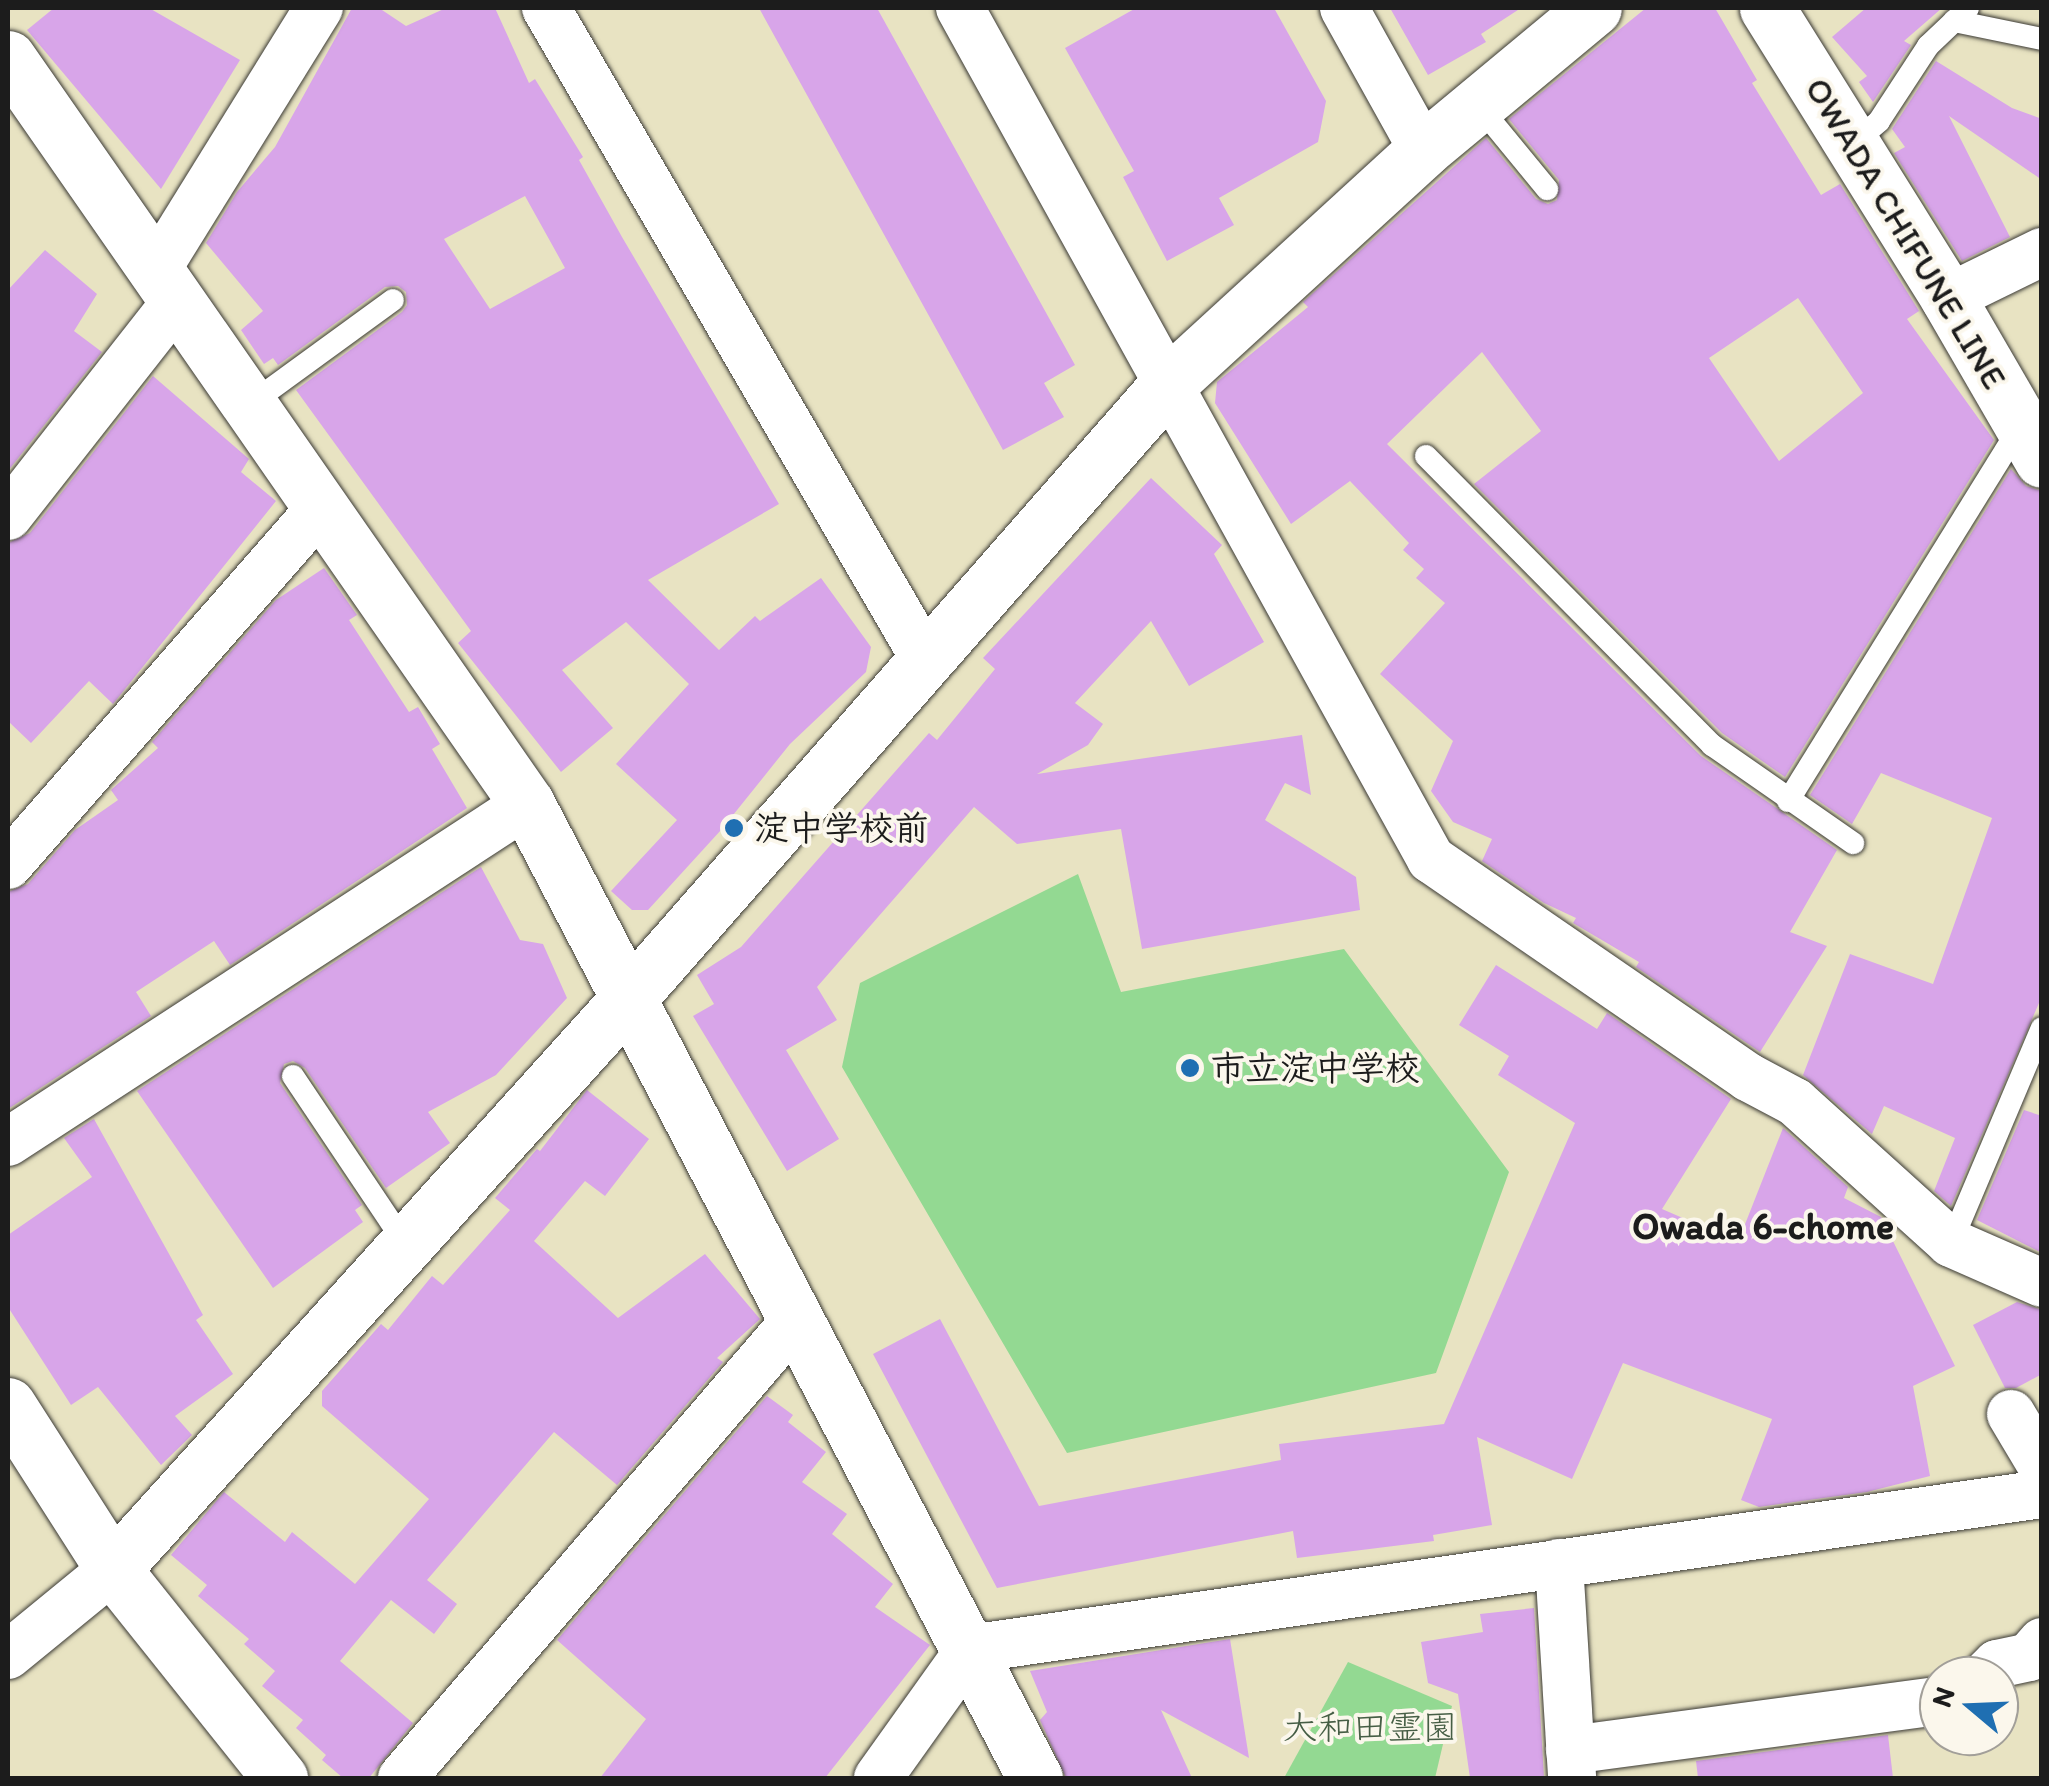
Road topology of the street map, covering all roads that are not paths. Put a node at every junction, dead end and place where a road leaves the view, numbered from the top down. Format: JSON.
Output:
{"nodes":[{"id":1,"x":320,"y":8,"type":"edge"},
{"id":2,"x":546,"y":8,"type":"edge"},
{"id":3,"x":960,"y":8,"type":"edge"},
{"id":4,"x":1344,"y":8,"type":"edge"},
{"id":5,"x":1594,"y":8,"type":"edge"},
{"id":6,"x":1767,"y":8,"type":"edge"},
{"id":7,"x":1961,"y":14,"type":"edge"},
{"id":8,"x":2042,"y":40,"type":"edge"},
{"id":9,"x":8,"y":58,"type":"edge"},
{"id":10,"x":1478,"y":104,"type":"junction"},
{"id":11,"x":1852,"y":144,"type":"junction"},
{"id":12,"x":1423,"y":150,"type":"junction"},
{"id":13,"x":1546,"y":189,"type":"dead end"},
{"id":14,"x":2042,"y":252,"type":"edge"},
{"id":15,"x":166,"y":287,"type":"junction"},
{"id":16,"x":1948,"y":298,"type":"junction"},
{"id":17,"x":394,"y":300,"type":"dead end"},
{"id":18,"x":1168,"y":384,"type":"junction"},
{"id":19,"x":249,"y":406,"type":"junction"},
{"id":20,"x":2032,"y":442,"type":"edge"},
{"id":21,"x":1426,"y":456,"type":"dead end"},
{"id":22,"x":321,"y":508,"type":"junction"},
{"id":23,"x":8,"y":516,"type":"edge"},
{"id":24,"x":924,"y":659,"type":"junction"},
{"id":25,"x":1788,"y":801,"type":"junction"},
{"id":26,"x":527,"y":804,"type":"junction"},
{"id":27,"x":1854,"y":843,"type":"dead end"},
{"id":28,"x":8,"y":865,"type":"edge"},
{"id":29,"x":626,"y":1000,"type":"junction"},
{"id":30,"x":2042,"y":1028,"type":"edge"},
{"id":31,"x":293,"y":1076,"type":"dead end"},
{"id":32,"x":8,"y":1142,"type":"edge"},
{"id":33,"x":1951,"y":1243,"type":"junction"},
{"id":34,"x":406,"y":1244,"type":"junction"},
{"id":35,"x":2042,"y":1283,"type":"edge"},
{"id":36,"x":794,"y":1322,"type":"junction"},
{"id":37,"x":8,"y":1405,"type":"edge"},
{"id":38,"x":2011,"y":1414,"type":"dead end"},
{"id":39,"x":2042,"y":1466,"type":"edge"},
{"id":40,"x":2042,"y":1494,"type":"edge"},
{"id":41,"x":1559,"y":1563,"type":"junction"},
{"id":42,"x":114,"y":1569,"type":"junction"},
{"id":43,"x":2042,"y":1642,"type":"edge"},
{"id":44,"x":970,"y":1649,"type":"junction"},
{"id":45,"x":8,"y":1655,"type":"edge"},
{"id":46,"x":2019,"y":1659,"type":"edge"},
{"id":47,"x":1919,"y":1703,"type":"edge"},
{"id":48,"x":1571,"y":1764,"type":"edge"},
{"id":49,"x":280,"y":1778,"type":"edge"},
{"id":50,"x":402,"y":1778,"type":"edge"},
{"id":51,"x":878,"y":1778,"type":"edge"},
{"id":52,"x":1036,"y":1778,"type":"edge"}],
"edges":[{"from":1,"to":15,"type":"street"},
{"from":2,"to":24,"type":"street"},
{"from":3,"to":18,"type":"street"},
{"from":4,"to":12,"type":"street"},
{"from":5,"to":10,"type":"street"},
{"from":6,"to":11,"type":"street","name":"OWADA CHIFUNE LINE"},
{"from":7,"to":8,"type":"lane"},
{"from":7,"to":11,"type":"lane"},
{"from":9,"to":15,"type":"street"},
{"from":10,"to":12,"type":"street"},
{"from":10,"to":13,"type":"lane"},
{"from":11,"to":16,"type":"street","name":"OWADA CHIFUNE LINE"},
{"from":12,"to":18,"type":"street"},
{"from":14,"to":16,"type":"street"},
{"from":15,"to":19,"type":"street"},
{"from":15,"to":23,"type":"street"},
{"from":16,"to":20,"type":"street","name":"OWADA CHIFUNE LINE"},
{"from":17,"to":19,"type":"lane"},
{"from":18,"to":24,"type":"street"},
{"from":18,"to":33,"type":"street"},
{"from":19,"to":22,"type":"street"},
{"from":20,"to":25,"type":"lane"},
{"from":21,"to":25,"type":"lane"},
{"from":22,"to":26,"type":"street"},
{"from":22,"to":28,"type":"street"},
{"from":24,"to":29,"type":"street"},
{"from":25,"to":27,"type":"lane"},
{"from":26,"to":29,"type":"street"},
{"from":26,"to":32,"type":"street"},
{"from":29,"to":34,"type":"street"},
{"from":29,"to":36,"type":"street"},
{"from":30,"to":33,"type":"lane"},
{"from":31,"to":34,"type":"lane"},
{"from":33,"to":35,"type":"street"},
{"from":34,"to":42,"type":"street"},
{"from":36,"to":44,"type":"street"},
{"from":36,"to":50,"type":"street"},
{"from":37,"to":42,"type":"street"},
{"from":38,"to":39,"type":"street"},
{"from":40,"to":41,"type":"street"},
{"from":41,"to":44,"type":"street"},
{"from":41,"to":48,"type":"street"},
{"from":42,"to":45,"type":"street"},
{"from":42,"to":49,"type":"street"},
{"from":43,"to":46,"type":"street"},
{"from":44,"to":51,"type":"street"},
{"from":44,"to":52,"type":"street"},
{"from":47,"to":48,"type":"street"}]}
